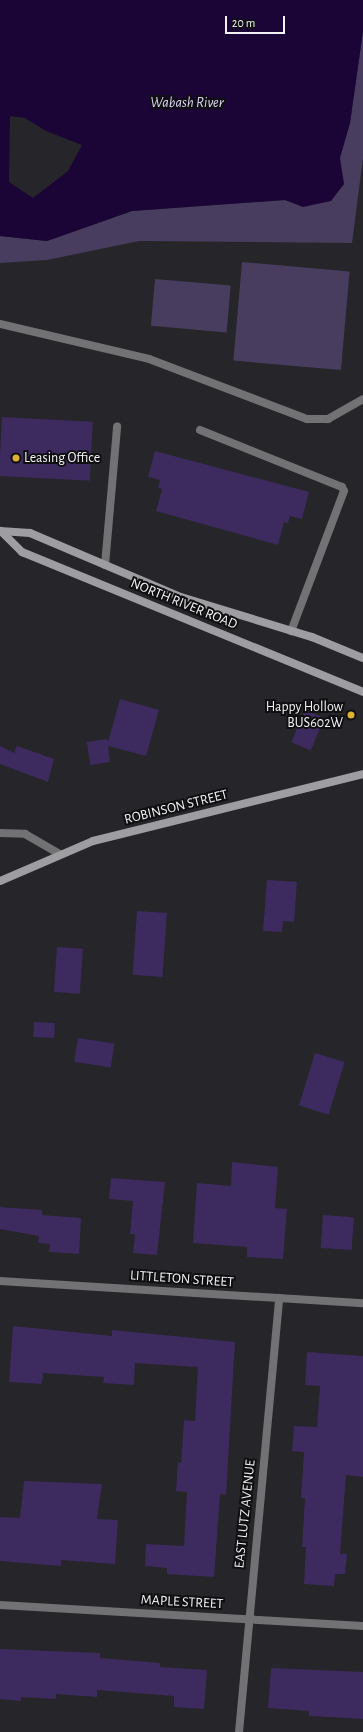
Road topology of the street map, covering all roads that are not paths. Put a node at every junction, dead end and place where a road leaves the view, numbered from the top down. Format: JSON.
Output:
{"nodes":[{"id":1,"x":0,"y":324,"type":"edge"},
{"id":2,"x":363,"y":399,"type":"edge"},
{"id":3,"x":117,"y":427,"type":"dead end"},
{"id":4,"x":200,"y":430,"type":"dead end"},
{"id":5,"x":0,"y":531,"type":"edge"},
{"id":6,"x":105,"y":565,"type":"junction"},
{"id":7,"x":291,"y":631,"type":"junction"},
{"id":8,"x":363,"y":658,"type":"edge"},
{"id":9,"x":363,"y":692,"type":"edge"},
{"id":10,"x":363,"y":774,"type":"edge"},
{"id":11,"x":0,"y":833,"type":"edge"},
{"id":12,"x":59,"y":854,"type":"junction"},
{"id":13,"x":0,"y":881,"type":"edge"},
{"id":14,"x":0,"y":1281,"type":"edge"},
{"id":15,"x":279,"y":1298,"type":"junction"},
{"id":16,"x":363,"y":1303,"type":"edge"},
{"id":17,"x":0,"y":1605,"type":"edge"},
{"id":18,"x":248,"y":1619,"type":"junction"},
{"id":19,"x":363,"y":1626,"type":"edge"},
{"id":20,"x":239,"y":1732,"type":"edge"}],
"edges":[{"from":1,"to":2,"type":"street"},
{"from":3,"to":6,"type":"street"},
{"from":4,"to":7,"type":"street"},
{"from":5,"to":6,"type":"main road","name":"NORTH RIVER ROAD"},
{"from":5,"to":9,"type":"main road","name":"NORTH RIVER ROAD"},
{"from":6,"to":7,"type":"main road","name":"NORTH RIVER ROAD"},
{"from":7,"to":8,"type":"main road","name":"NORTH RIVER ROAD"},
{"from":10,"to":12,"type":"main road","name":"ROBINSON STREET"},
{"from":11,"to":12,"type":"street"},
{"from":12,"to":13,"type":"main road","name":"ROBINSON STREET"},
{"from":14,"to":15,"type":"street","name":"LITTLETON STREET"},
{"from":15,"to":16,"type":"street","name":"LITTLETON STREET"},
{"from":15,"to":18,"type":"street","name":"EAST LUTZ AVENUE"},
{"from":17,"to":18,"type":"street","name":"MAPLE STREET"},
{"from":18,"to":19,"type":"street","name":"MAPLE STREET"},
{"from":18,"to":20,"type":"street","name":"EAST LUTZ AVENUE"}]}
